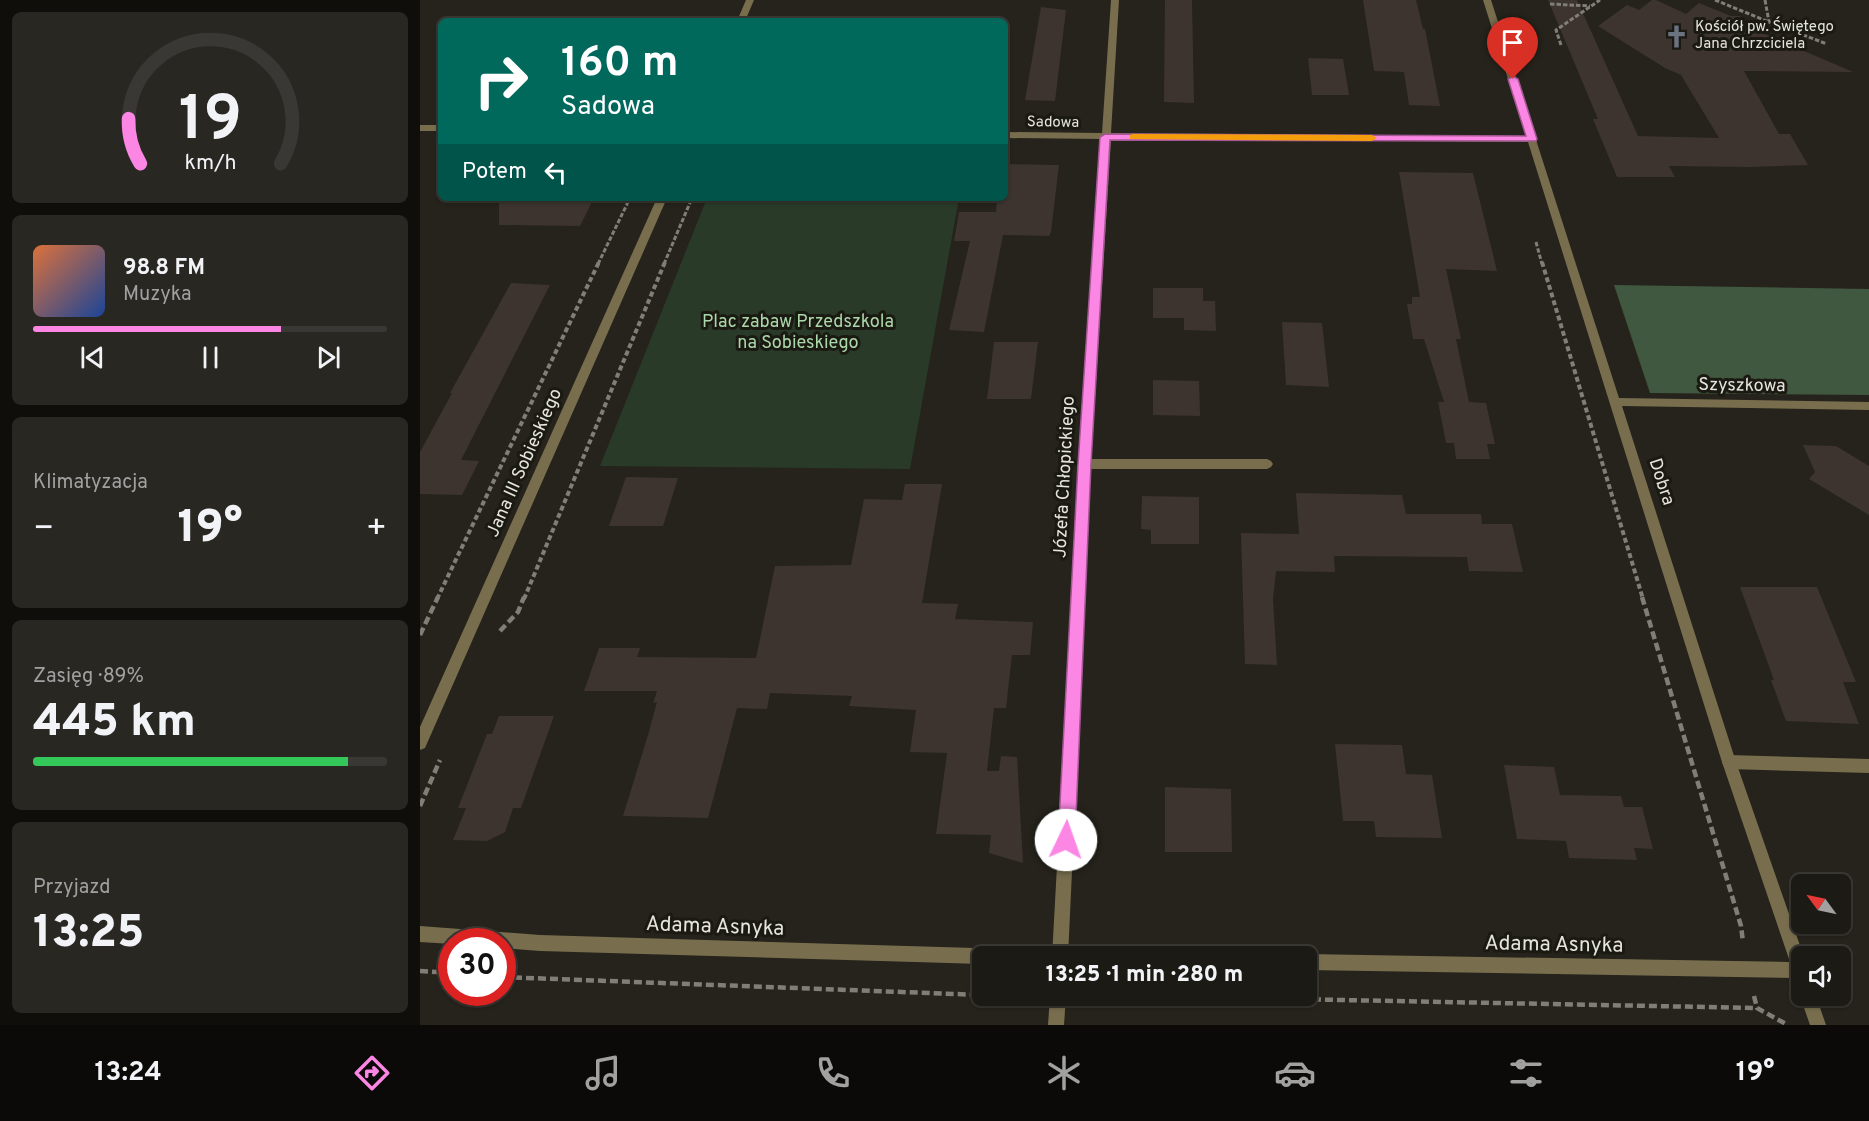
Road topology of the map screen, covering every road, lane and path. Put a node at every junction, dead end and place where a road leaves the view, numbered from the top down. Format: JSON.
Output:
{"nodes":[{"id":1,"x":750,"y":0,"type":"edge"},
{"id":2,"x":1115,"y":0,"type":"edge"},
{"id":3,"x":1487,"y":0,"type":"edge"},
{"id":4,"x":1600,"y":0,"type":"edge"},
{"id":5,"x":1715,"y":0,"type":"edge"},
{"id":6,"x":1765,"y":0,"type":"edge"},
{"id":7,"x":1550,"y":4,"type":"dead end"},
{"id":8,"x":1591,"y":6,"type":"junction"},
{"id":9,"x":742,"y":18,"type":"edge"},
{"id":10,"x":1769,"y":22,"type":"junction"},
{"id":11,"x":1827,"y":44,"type":"dead end"},
{"id":12,"x":1562,"y":45,"type":"dead end"},
{"id":13,"x":420,"y":128,"type":"edge"},
{"id":14,"x":438,"y":128,"type":"edge"},
{"id":15,"x":1008,"y":135,"type":"edge"},
{"id":16,"x":1105,"y":137,"type":"junction"},
{"id":17,"x":1532,"y":139,"type":"junction"},
{"id":18,"x":629,"y":201,"type":"edge"},
{"id":19,"x":661,"y":201,"type":"edge"},
{"id":20,"x":691,"y":201,"type":"edge"},
{"id":21,"x":1534,"y":238,"type":"dead end"},
{"id":22,"x":1614,"y":402,"type":"junction"},
{"id":23,"x":1869,"y":406,"type":"edge"},
{"id":24,"x":1085,"y":464,"type":"junction"},
{"id":25,"x":1267,"y":464,"type":"dead end"},
{"id":26,"x":420,"y":635,"type":"edge"},
{"id":27,"x":494,"y":638,"type":"dead end"},
{"id":28,"x":420,"y":743,"type":"edge"},
{"id":29,"x":443,"y":753,"type":"dead end"},
{"id":30,"x":1730,"y":762,"type":"junction"},
{"id":31,"x":1869,"y":766,"type":"edge"},
{"id":32,"x":420,"y":806,"type":"edge"},
{"id":33,"x":420,"y":934,"type":"edge"},
{"id":34,"x":1061,"y":946,"type":"edge"},
{"id":35,"x":1792,"y":946,"type":"edge"},
{"id":36,"x":972,"y":956,"type":"edge"},
{"id":37,"x":1317,"y":962,"type":"edge"},
{"id":38,"x":1747,"y":969,"type":"junction"},
{"id":39,"x":420,"y":971,"type":"edge"},
{"id":40,"x":438,"y":972,"type":"edge"},
{"id":41,"x":1791,"y":972,"type":"edge"},
{"id":42,"x":516,"y":978,"type":"edge"},
{"id":43,"x":972,"y":995,"type":"edge"},
{"id":44,"x":1317,"y":1000,"type":"edge"},
{"id":45,"x":1057,"y":1006,"type":"edge"},
{"id":46,"x":1811,"y":1006,"type":"edge"},
{"id":47,"x":1757,"y":1008,"type":"junction"},
{"id":48,"x":1056,"y":1025,"type":"edge"},
{"id":49,"x":1787,"y":1025,"type":"edge"},
{"id":50,"x":1818,"y":1025,"type":"edge"}],
"edges":[{"from":1,"to":9,"type":"street"},
{"from":2,"to":16,"type":"street","name":"Józefa Chłopickiego"},
{"from":3,"to":17,"type":"street","name":"Dobra"},
{"from":4,"to":8,"type":"path"},
{"from":5,"to":10,"type":"path"},
{"from":6,"to":10,"type":"path"},
{"from":7,"to":8,"type":"path"},
{"from":8,"to":12,"type":"path"},
{"from":10,"to":11,"type":"path"},
{"from":13,"to":14,"type":"street"},
{"from":15,"to":16,"type":"street","name":"Sadowa"},
{"from":16,"to":17,"type":"street","name":"Sadowa"},
{"from":16,"to":24,"type":"street","name":"Józefa Chłopickiego"},
{"from":17,"to":22,"type":"street","name":"Dobra"},
{"from":18,"to":26,"type":"path"},
{"from":19,"to":28,"type":"street","name":"Jana III Sobieskiego"},
{"from":20,"to":27,"type":"path"},
{"from":21,"to":38,"type":"path"},
{"from":22,"to":23,"type":"street","name":"Szyszkowa"},
{"from":22,"to":30,"type":"street","name":"Dobra"},
{"from":24,"to":25,"type":"street"},
{"from":24,"to":34,"type":"street","name":"Józefa Chłopickiego"},
{"from":29,"to":32,"type":"path"},
{"from":30,"to":31,"type":"street"},
{"from":30,"to":35,"type":"street","name":"Dobra"},
{"from":33,"to":36,"type":"street","name":"Adama Asnyka"},
{"from":37,"to":38,"type":"street","name":"Adama Asnyka"},
{"from":38,"to":41,"type":"street","name":"Adama Asnyka"},
{"from":38,"to":47,"type":"path"},
{"from":39,"to":40,"type":"path"},
{"from":42,"to":43,"type":"path"},
{"from":44,"to":47,"type":"path"},
{"from":45,"to":48,"type":"street"},
{"from":46,"to":50,"type":"street"},
{"from":47,"to":49,"type":"path"}]}
